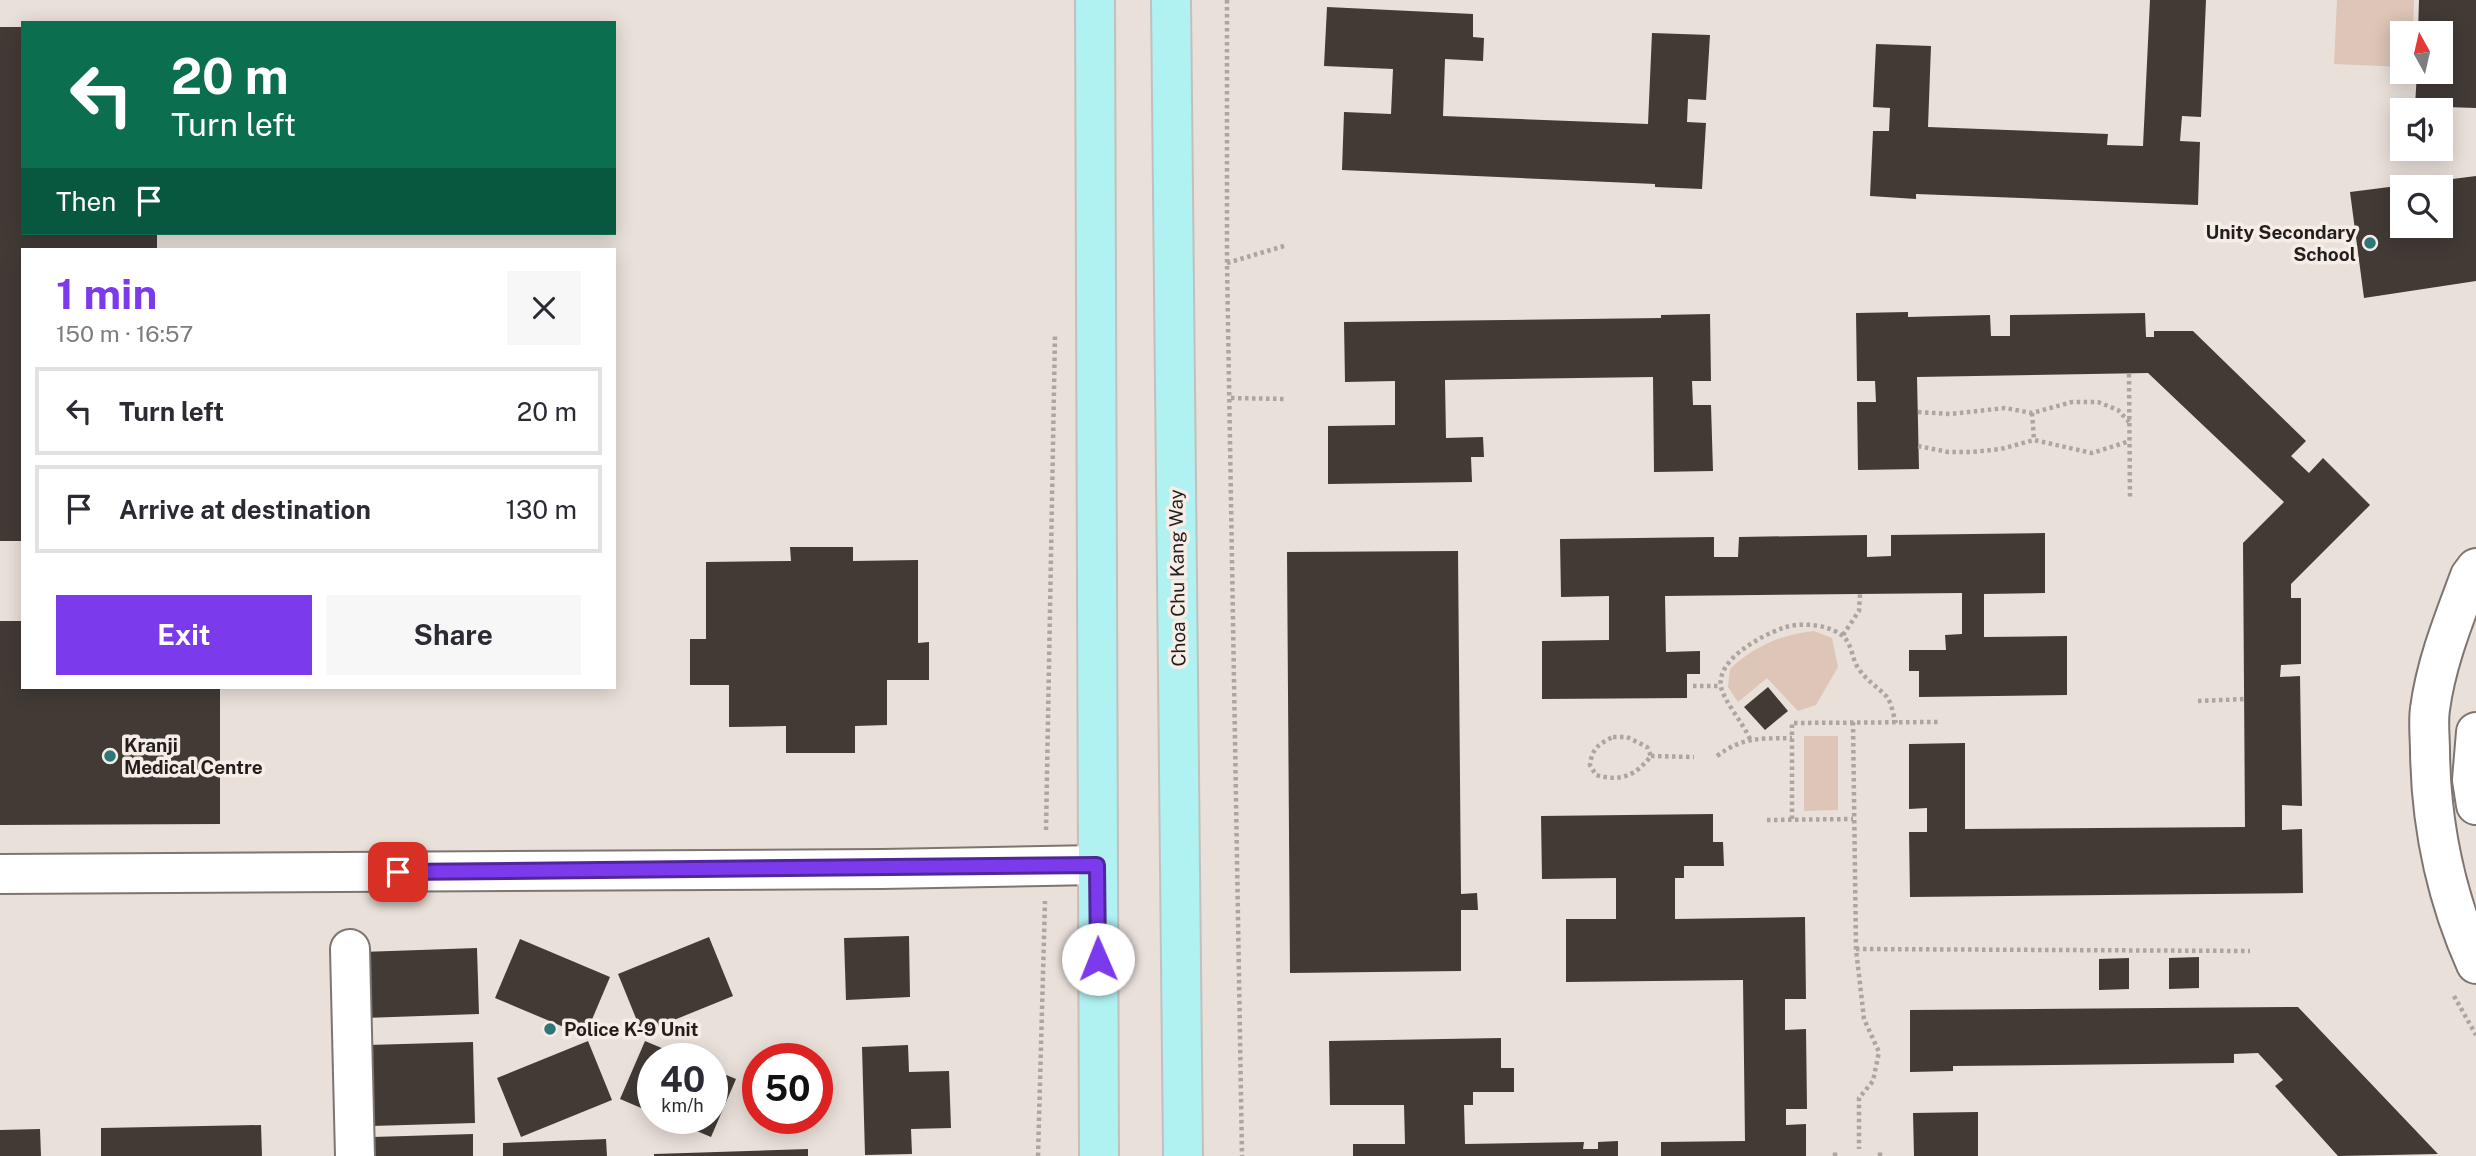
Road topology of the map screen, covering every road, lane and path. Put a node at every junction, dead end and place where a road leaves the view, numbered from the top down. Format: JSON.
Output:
{"nodes":[{"id":1,"x":1095,"y":0,"type":"edge"},
{"id":2,"x":1171,"y":0,"type":"edge"},
{"id":3,"x":1227,"y":0,"type":"edge"},
{"id":4,"x":1284,"y":246,"type":"dead end"},
{"id":5,"x":1227,"y":263,"type":"junction"},
{"id":6,"x":1055,"y":328,"type":"dead end"},
{"id":7,"x":2129,"y":373,"type":"dead end"},
{"id":8,"x":1231,"y":398,"type":"junction"},
{"id":9,"x":1285,"y":399,"type":"dead end"},
{"id":10,"x":1918,"y":412,"type":"dead end"},
{"id":11,"x":2032,"y":413,"type":"junction"},
{"id":12,"x":2129,"y":422,"type":"junction"},
{"id":13,"x":2034,"y":440,"type":"junction"},
{"id":14,"x":2130,"y":441,"type":"junction"},
{"id":15,"x":1918,"y":446,"type":"dead end"},
{"id":16,"x":2130,"y":500,"type":"dead end"},
{"id":17,"x":2476,"y":568,"type":"edge"},
{"id":18,"x":1860,"y":594,"type":"dead end"},
{"id":19,"x":1843,"y":635,"type":"junction"},
{"id":20,"x":1721,"y":685,"type":"junction"},
{"id":21,"x":1693,"y":686,"type":"dead end"},
{"id":22,"x":2244,"y":699,"type":"dead end"},
{"id":23,"x":2198,"y":701,"type":"dead end"},
{"id":24,"x":1853,"y":722,"type":"junction"},
{"id":25,"x":1938,"y":722,"type":"dead end"},
{"id":26,"x":1896,"y":723,"type":"junction"},
{"id":27,"x":2476,"y":732,"type":"edge"},
{"id":28,"x":1792,"y":738,"type":"junction"},
{"id":29,"x":1750,"y":739,"type":"junction"},
{"id":30,"x":1650,"y":756,"type":"junction"},
{"id":31,"x":1694,"y":757,"type":"dead end"},
{"id":32,"x":1717,"y":757,"type":"dead end"},
{"id":33,"x":2476,"y":805,"type":"edge"},
{"id":34,"x":1792,"y":819,"type":"junction"},
{"id":35,"x":1854,"y":819,"type":"junction"},
{"id":36,"x":1767,"y":820,"type":"dead end"},
{"id":37,"x":1097,"y":865,"type":"junction"},
{"id":38,"x":1046,"y":867,"type":"junction"},
{"id":39,"x":0,"y":874,"type":"edge"},
{"id":40,"x":350,"y":948,"type":"dead end"},
{"id":41,"x":1856,"y":949,"type":"junction"},
{"id":42,"x":2250,"y":951,"type":"dead end"},
{"id":43,"x":2476,"y":964,"type":"edge"},
{"id":44,"x":1835,"y":1149,"type":"dead end"},
{"id":45,"x":1858,"y":1149,"type":"dead end"},
{"id":46,"x":1880,"y":1149,"type":"dead end"},
{"id":47,"x":355,"y":1156,"type":"edge"},
{"id":48,"x":1038,"y":1156,"type":"edge"},
{"id":49,"x":1099,"y":1156,"type":"edge"},
{"id":50,"x":1183,"y":1156,"type":"edge"},
{"id":51,"x":1242,"y":1156,"type":"edge"},
{"id":52,"x":1835,"y":1156,"type":"edge"},
{"id":53,"x":1880,"y":1156,"type":"edge"}],
"edges":[{"from":1,"to":37,"type":"main road"},
{"from":2,"to":50,"type":"main road","name":"Choa Chu Kang Way"},
{"from":3,"to":5,"type":"path"},
{"from":4,"to":5,"type":"path"},
{"from":5,"to":8,"type":"path"},
{"from":6,"to":38,"type":"path"},
{"from":7,"to":12,"type":"path"},
{"from":8,"to":9,"type":"path"},
{"from":8,"to":51,"type":"path"},
{"from":10,"to":11,"type":"path"},
{"from":11,"to":12,"type":"path"},
{"from":11,"to":13,"type":"path"},
{"from":12,"to":14,"type":"path"},
{"from":13,"to":14,"type":"path"},
{"from":13,"to":15,"type":"path"},
{"from":14,"to":16,"type":"path"},
{"from":17,"to":43,"type":"street"},
{"from":18,"to":19,"type":"path"},
{"from":19,"to":20,"type":"path"},
{"from":19,"to":26,"type":"path"},
{"from":20,"to":21,"type":"path"},
{"from":20,"to":29,"type":"path"},
{"from":22,"to":23,"type":"path"},
{"from":24,"to":26,"type":"path"},
{"from":24,"to":28,"type":"path"},
{"from":24,"to":35,"type":"path"},
{"from":25,"to":26,"type":"path"},
{"from":27,"to":33,"type":"street"},
{"from":28,"to":29,"type":"path"},
{"from":28,"to":34,"type":"path"},
{"from":29,"to":32,"type":"path"},
{"from":30,"to":30,"type":"path"},
{"from":30,"to":31,"type":"path"},
{"from":34,"to":35,"type":"path"},
{"from":34,"to":36,"type":"path"},
{"from":35,"to":41,"type":"path"},
{"from":37,"to":38,"type":"street"},
{"from":37,"to":49,"type":"main road"},
{"from":38,"to":39,"type":"street"},
{"from":38,"to":48,"type":"path"},
{"from":40,"to":47,"type":"street"},
{"from":41,"to":42,"type":"path"},
{"from":41,"to":45,"type":"path"},
{"from":44,"to":52,"type":"path"},
{"from":46,"to":53,"type":"path"}]}
